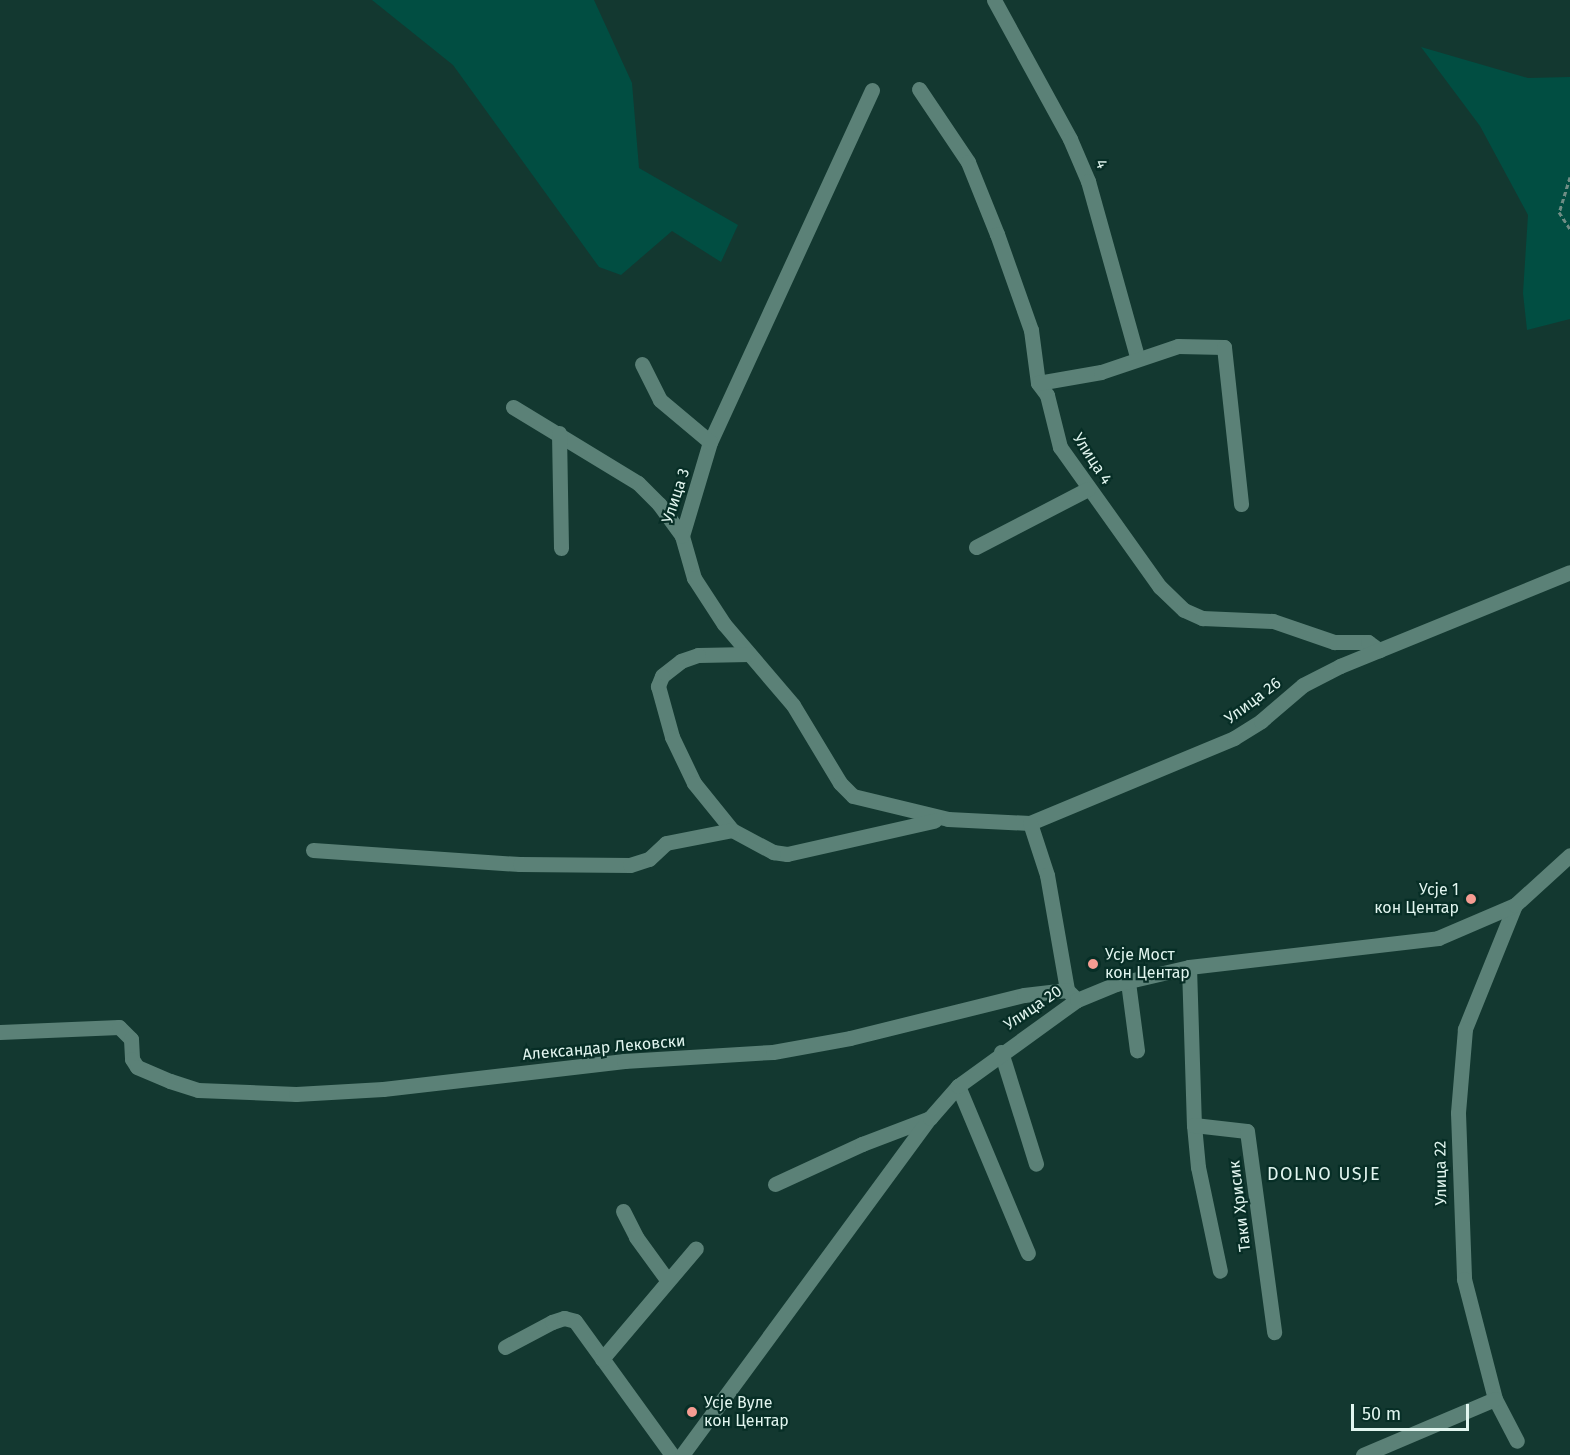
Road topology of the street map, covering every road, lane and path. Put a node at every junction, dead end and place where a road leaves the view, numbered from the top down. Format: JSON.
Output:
{"nodes":[{"id":1,"x":994,"y":0,"type":"edge"},
{"id":2,"x":919,"y":89,"type":"dead end"},
{"id":3,"x":872,"y":90,"type":"dead end"},
{"id":4,"x":1570,"y":177,"type":"edge"},
{"id":5,"x":1570,"y":229,"type":"edge"},
{"id":6,"x":1137,"y":357,"type":"junction"},
{"id":7,"x":642,"y":364,"type":"dead end"},
{"id":8,"x":1038,"y":382,"type":"junction"},
{"id":9,"x":513,"y":407,"type":"dead end"},
{"id":10,"x":559,"y":433,"type":"junction"},
{"id":11,"x":710,"y":442,"type":"junction"},
{"id":12,"x":1088,"y":489,"type":"junction"},
{"id":13,"x":1241,"y":504,"type":"dead end"},
{"id":14,"x":682,"y":536,"type":"junction"},
{"id":15,"x":975,"y":547,"type":"dead end"},
{"id":16,"x":561,"y":548,"type":"dead end"},
{"id":17,"x":1570,"y":572,"type":"edge"},
{"id":18,"x":1379,"y":650,"type":"junction"},
{"id":19,"x":749,"y":654,"type":"junction"},
{"id":20,"x":948,"y":819,"type":"junction"},
{"id":21,"x":1030,"y":823,"type":"junction"},
{"id":22,"x":732,"y":830,"type":"junction"},
{"id":23,"x":313,"y":850,"type":"dead end"},
{"id":24,"x":1570,"y":855,"type":"edge"},
{"id":25,"x":1515,"y":904,"type":"junction"},
{"id":26,"x":1189,"y":967,"type":"junction"},
{"id":27,"x":1128,"y":981,"type":"junction"},
{"id":28,"x":1072,"y":995,"type":"junction"},
{"id":29,"x":0,"y":1032,"type":"edge"},
{"id":30,"x":1137,"y":1050,"type":"dead end"},
{"id":31,"x":1001,"y":1052,"type":"junction"},
{"id":32,"x":958,"y":1086,"type":"junction"},
{"id":33,"x":930,"y":1118,"type":"junction"},
{"id":34,"x":1194,"y":1125,"type":"junction"},
{"id":35,"x":1036,"y":1164,"type":"dead end"},
{"id":36,"x":775,"y":1184,"type":"dead end"},
{"id":37,"x":623,"y":1211,"type":"dead end"},
{"id":38,"x":696,"y":1248,"type":"dead end"},
{"id":39,"x":1028,"y":1253,"type":"dead end"},
{"id":40,"x":1220,"y":1271,"type":"dead end"},
{"id":41,"x":668,"y":1281,"type":"junction"},
{"id":42,"x":1274,"y":1332,"type":"dead end"},
{"id":43,"x":506,"y":1347,"type":"dead end"},
{"id":44,"x":602,"y":1359,"type":"junction"},
{"id":45,"x":1495,"y":1399,"type":"junction"},
{"id":46,"x":1517,"y":1441,"type":"dead end"},
{"id":47,"x":672,"y":1455,"type":"edge"},
{"id":48,"x":682,"y":1455,"type":"edge"},
{"id":49,"x":1363,"y":1455,"type":"edge"}],
"edges":[{"from":1,"to":6,"type":"street","name":"4"},
{"from":2,"to":8,"type":"street","name":"Улица 4"},
{"from":3,"to":11,"type":"street","name":"Улица 3"},
{"from":4,"to":5,"type":"path"},
{"from":6,"to":8,"type":"street"},
{"from":6,"to":13,"type":"street"},
{"from":7,"to":11,"type":"street"},
{"from":8,"to":12,"type":"street","name":"Улица 4"},
{"from":9,"to":10,"type":"street"},
{"from":10,"to":14,"type":"street"},
{"from":10,"to":16,"type":"street"},
{"from":11,"to":14,"type":"street","name":"Улица 3"},
{"from":12,"to":15,"type":"street"},
{"from":12,"to":18,"type":"street","name":"Улица 4"},
{"from":14,"to":19,"type":"street","name":"Улица 3"},
{"from":17,"to":18,"type":"street","name":"Улица 26"},
{"from":18,"to":21,"type":"street","name":"Улица 26"},
{"from":19,"to":20,"type":"street","name":"Улица 3"},
{"from":19,"to":22,"type":"street"},
{"from":20,"to":21,"type":"street","name":"Улица 26"},
{"from":20,"to":22,"type":"street"},
{"from":21,"to":28,"type":"street"},
{"from":22,"to":23,"type":"street"},
{"from":24,"to":25,"type":"street","name":"Улица 20"},
{"from":25,"to":26,"type":"street","name":"Улица 20"},
{"from":25,"to":45,"type":"street","name":"Улица 22"},
{"from":26,"to":27,"type":"street","name":"Улица 20"},
{"from":26,"to":34,"type":"street"},
{"from":27,"to":28,"type":"street","name":"Улица 20"},
{"from":27,"to":30,"type":"street"},
{"from":28,"to":29,"type":"street","name":"Александар Лековски"},
{"from":28,"to":31,"type":"street","name":"Улица 20"},
{"from":31,"to":32,"type":"street","name":"Улица 20"},
{"from":31,"to":35,"type":"street"},
{"from":32,"to":33,"type":"street","name":"Улица 20"},
{"from":32,"to":39,"type":"street"},
{"from":33,"to":36,"type":"street"},
{"from":33,"to":48,"type":"street","name":"Улица 20"},
{"from":34,"to":40,"type":"street"},
{"from":34,"to":42,"type":"street","name":"Таки Хрисик"},
{"from":37,"to":41,"type":"street"},
{"from":38,"to":41,"type":"street"},
{"from":41,"to":44,"type":"street"},
{"from":43,"to":44,"type":"street"},
{"from":44,"to":47,"type":"street"},
{"from":45,"to":46,"type":"street","name":"Улица 22"},
{"from":45,"to":49,"type":"street"}]}
